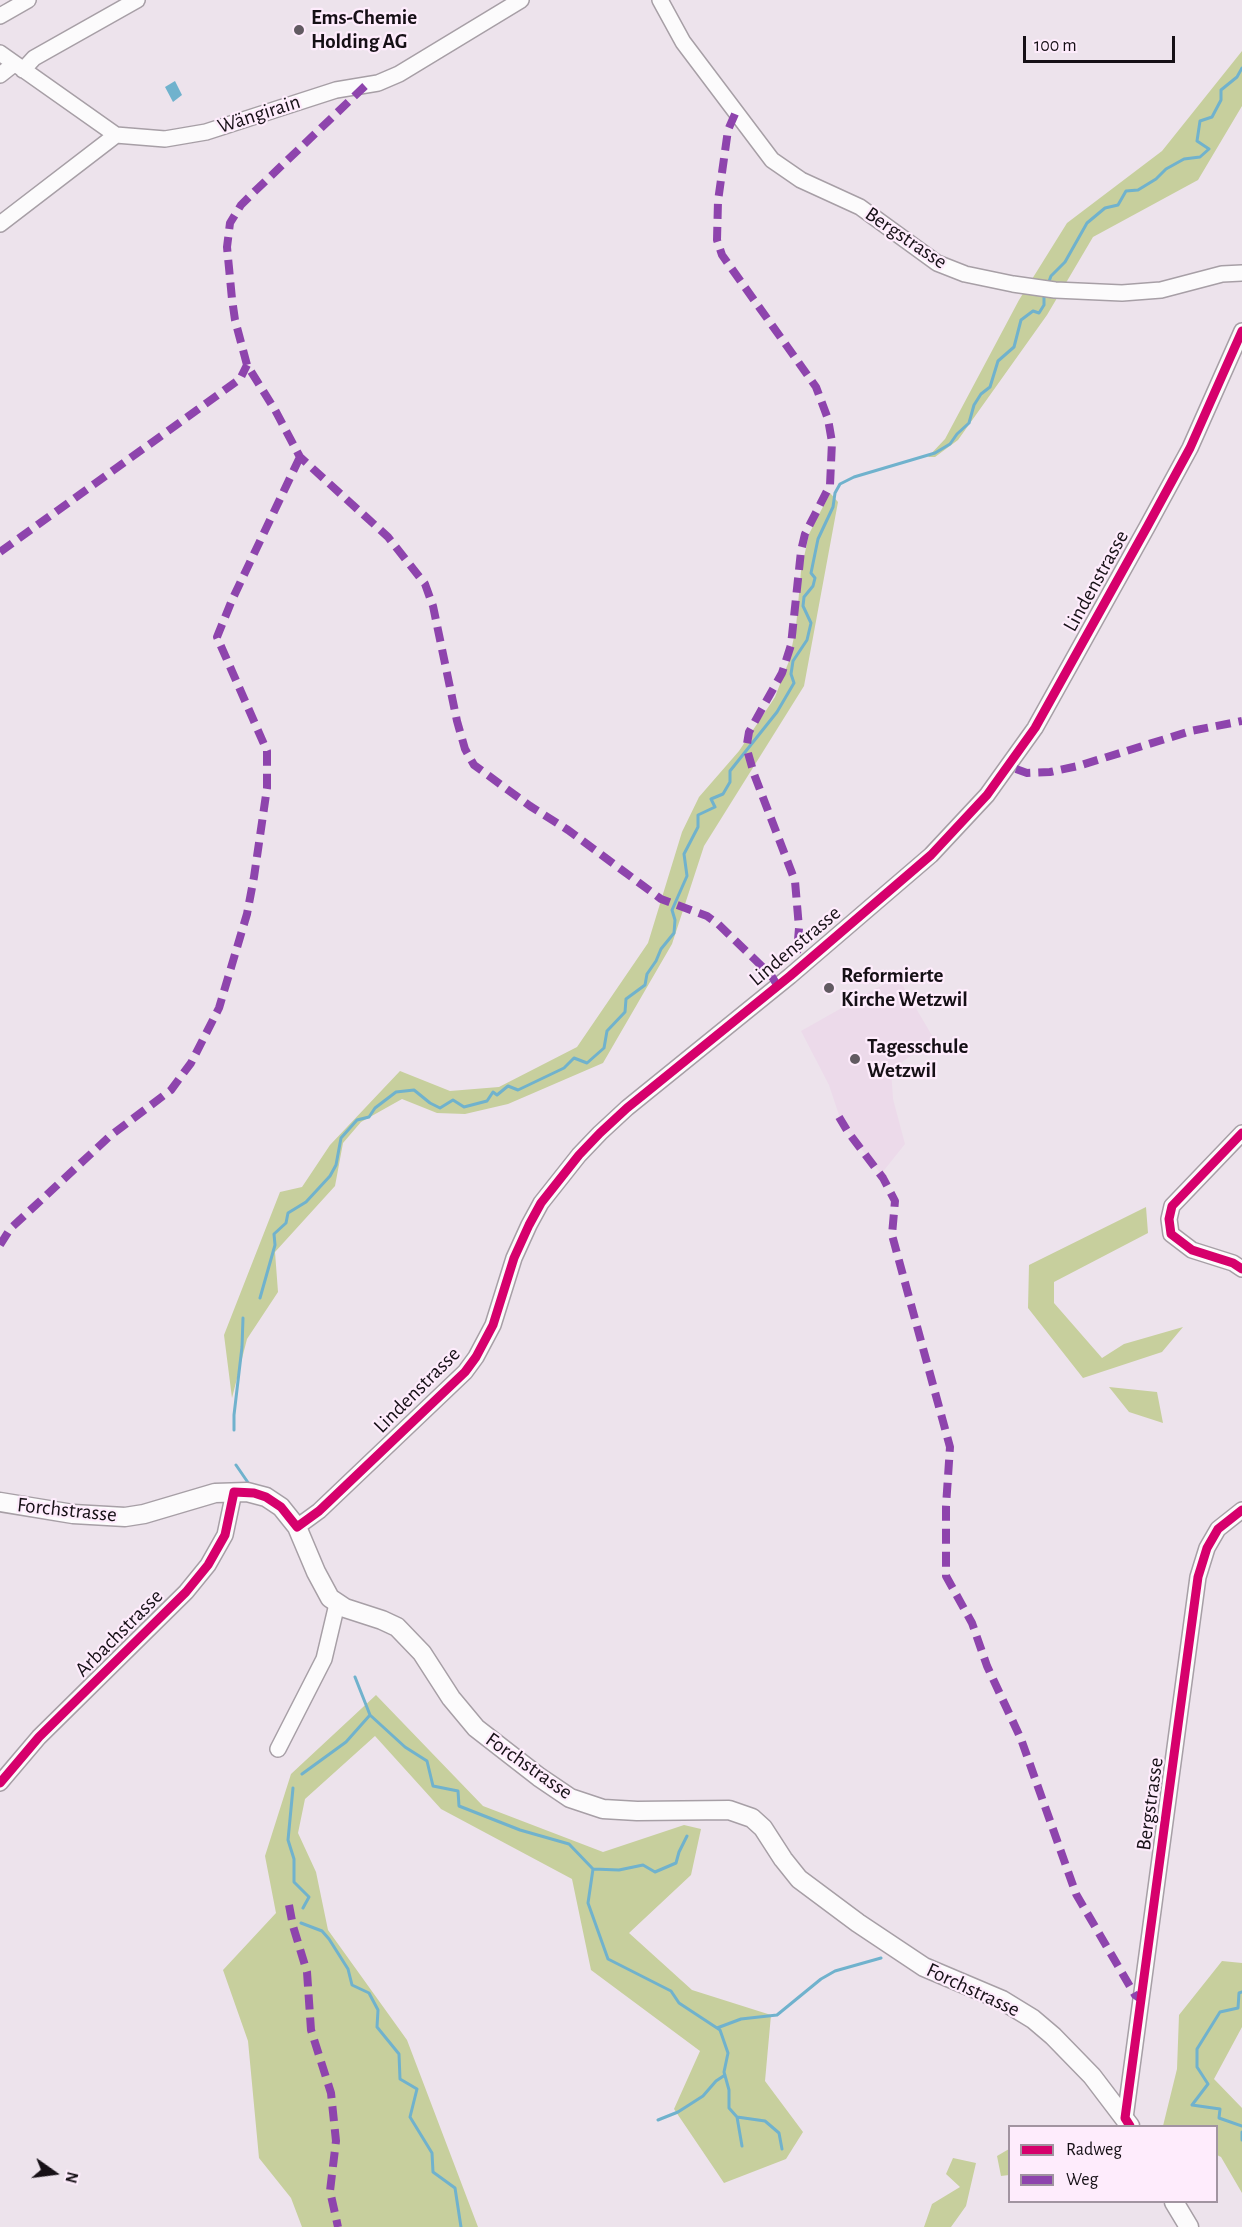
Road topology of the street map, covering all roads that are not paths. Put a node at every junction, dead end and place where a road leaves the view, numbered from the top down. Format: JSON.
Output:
{"nodes":[{"id":1,"x":28,"y":0,"type":"edge"},
{"id":2,"x":137,"y":0,"type":"edge"},
{"id":3,"x":521,"y":0,"type":"edge"},
{"id":4,"x":660,"y":0,"type":"edge"},
{"id":5,"x":0,"y":16,"type":"edge"},
{"id":6,"x":0,"y":53,"type":"edge"},
{"id":7,"x":19,"y":67,"type":"junction"},
{"id":8,"x":0,"y":75,"type":"edge"},
{"id":9,"x":116,"y":135,"type":"junction"},
{"id":10,"x":0,"y":224,"type":"edge"},
{"id":11,"x":1242,"y":273,"type":"edge"},
{"id":12,"x":1242,"y":331,"type":"edge"},
{"id":13,"x":1242,"y":1133,"type":"edge"},
{"id":14,"x":1242,"y":1269,"type":"edge"},
{"id":15,"x":234,"y":1492,"type":"junction"},
{"id":16,"x":0,"y":1502,"type":"edge"},
{"id":17,"x":1242,"y":1510,"type":"edge"},
{"id":18,"x":297,"y":1527,"type":"junction"},
{"id":19,"x":337,"y":1604,"type":"junction"},
{"id":20,"x":278,"y":1749,"type":"dead end"},
{"id":21,"x":0,"y":1783,"type":"edge"},
{"id":22,"x":1128,"y":2122,"type":"edge"},
{"id":23,"x":1175,"y":2203,"type":"edge"},
{"id":24,"x":1189,"y":2227,"type":"edge"}],
"edges":[{"from":1,"to":5,"type":"street"},
{"from":2,"to":7,"type":"street"},
{"from":3,"to":9,"type":"street","name":"Wängirain"},
{"from":4,"to":11,"type":"street","name":"Bergstrasse"},
{"from":6,"to":7,"type":"street"},
{"from":7,"to":8,"type":"street"},
{"from":7,"to":9,"type":"street"},
{"from":9,"to":10,"type":"street"},
{"from":12,"to":18,"type":"street","name":"Lindenstrasse"},
{"from":13,"to":14,"type":"street"},
{"from":15,"to":16,"type":"main road","name":"Forchstrasse"},
{"from":15,"to":18,"type":"main road","name":"Forchstrasse"},
{"from":15,"to":21,"type":"street","name":"Arbachstrasse"},
{"from":17,"to":22,"type":"street","name":"Bergstrasse"},
{"from":18,"to":19,"type":"main road","name":"Forchstrasse"},
{"from":19,"to":20,"type":"street"},
{"from":19,"to":22,"type":"main road","name":"Forchstrasse"},
{"from":23,"to":24,"type":"main road"}]}
